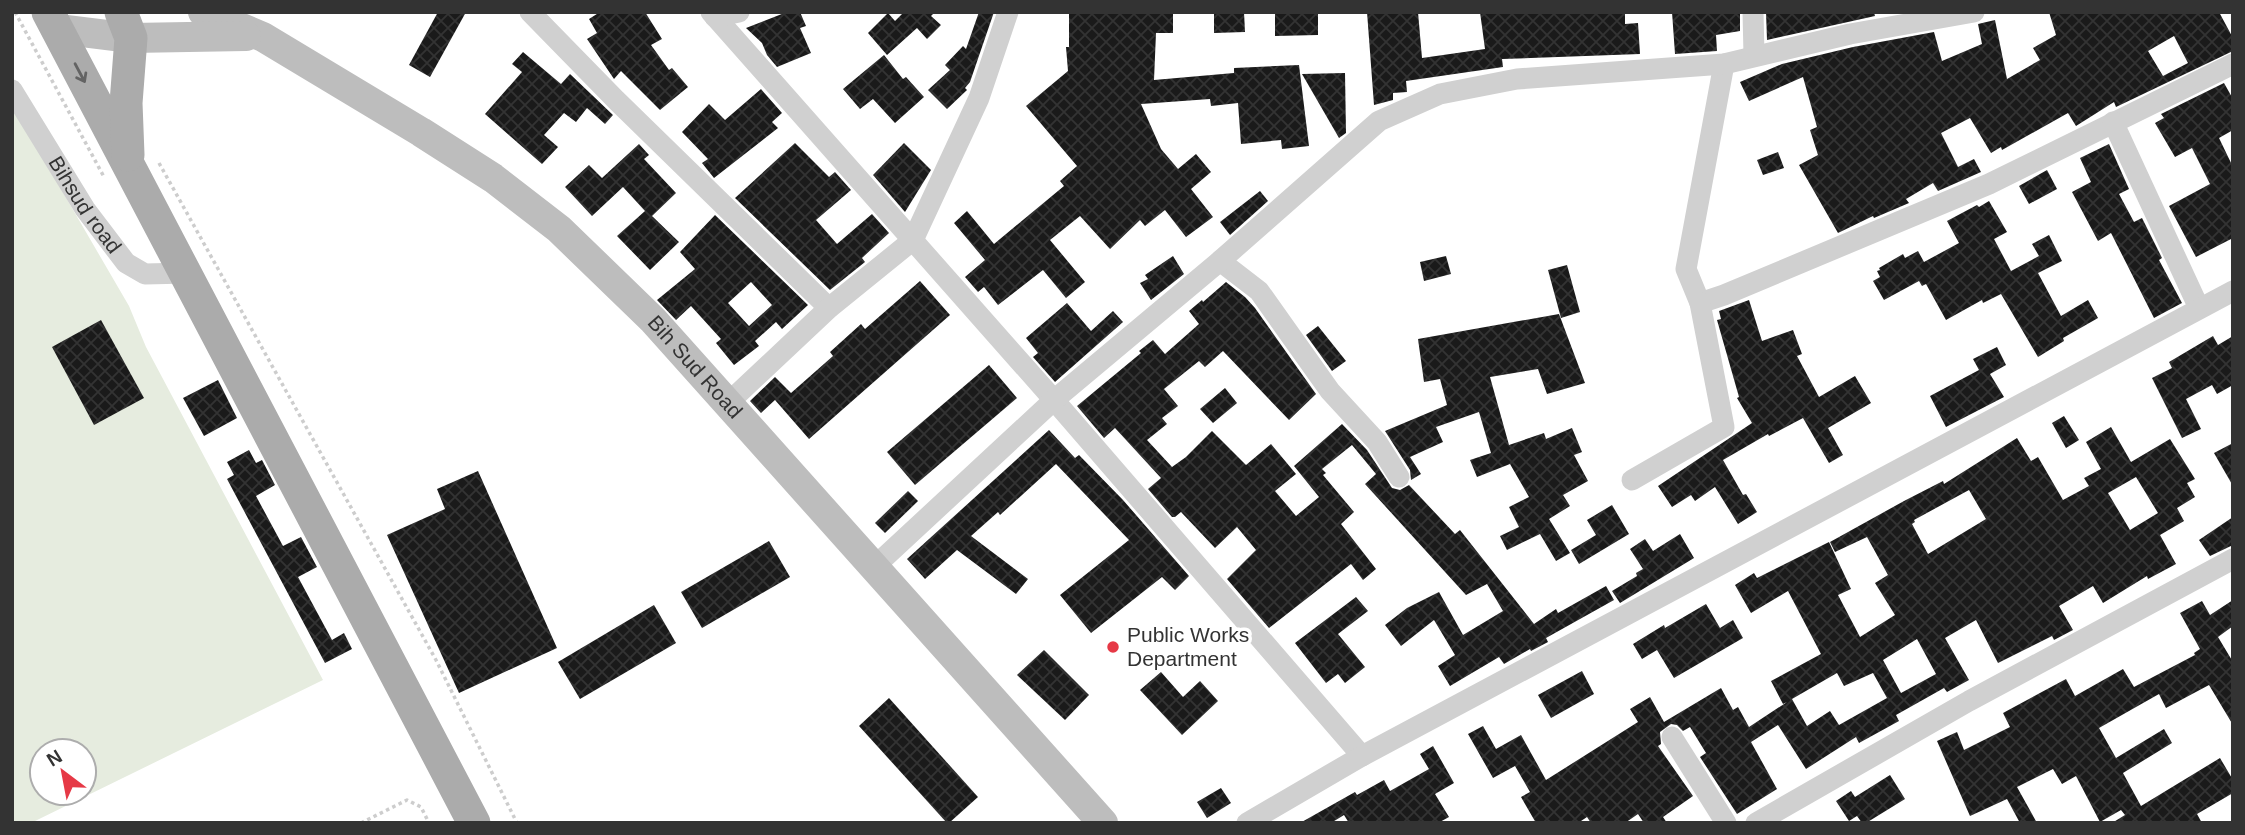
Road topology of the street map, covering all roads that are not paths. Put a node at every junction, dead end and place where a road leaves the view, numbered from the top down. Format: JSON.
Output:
{"nodes":[{"id":1,"x":203,"y":12,"type":"edge"},
{"id":2,"x":530,"y":12,"type":"edge"},
{"id":3,"x":739,"y":12,"type":"edge"},
{"id":4,"x":1008,"y":12,"type":"edge"},
{"id":5,"x":1752,"y":12,"type":"edge"},
{"id":6,"x":1974,"y":12,"type":"edge"},
{"id":7,"x":713,"y":15,"type":"edge"},
{"id":8,"x":53,"y":21,"type":"edge"},
{"id":9,"x":126,"y":25,"type":"edge"},
{"id":10,"x":263,"y":37,"type":"junction"},
{"id":11,"x":1754,"y":55,"type":"junction"},
{"id":12,"x":1724,"y":64,"type":"junction"},
{"id":13,"x":2233,"y":64,"type":"edge"},
{"id":14,"x":12,"y":90,"type":"edge"},
{"id":15,"x":2113,"y":122,"type":"junction"},
{"id":16,"x":142,"y":161,"type":"junction"},
{"id":17,"x":914,"y":240,"type":"junction"},
{"id":18,"x":1220,"y":261,"type":"junction"},
{"id":19,"x":187,"y":273,"type":"junction"},
{"id":20,"x":2233,"y":291,"type":"edge"},
{"id":21,"x":1700,"y":303,"type":"junction"},
{"id":22,"x":829,"y":308,"type":"junction"},
{"id":23,"x":2199,"y":308,"type":"junction"},
{"id":24,"x":1054,"y":400,"type":"junction"},
{"id":25,"x":727,"y":404,"type":"junction"},
{"id":26,"x":1399,"y":477,"type":"dead end"},
{"id":27,"x":1632,"y":480,"type":"dead end"},
{"id":28,"x":2233,"y":559,"type":"edge"},
{"id":29,"x":874,"y":567,"type":"junction"},
{"id":30,"x":1672,"y":737,"type":"dead end"},
{"id":31,"x":1362,"y":756,"type":"junction"},
{"id":32,"x":474,"y":823,"type":"edge"},
{"id":33,"x":1102,"y":823,"type":"edge"},
{"id":34,"x":1247,"y":823,"type":"edge"},
{"id":35,"x":1726,"y":823,"type":"edge"},
{"id":36,"x":1756,"y":823,"type":"edge"}],
"edges":[{"from":1,"to":10,"type":"main road","name":"Bih Sud Road"},
{"from":2,"to":22,"type":"street"},
{"from":3,"to":7,"type":"street"},
{"from":4,"to":17,"type":"street"},
{"from":5,"to":11,"type":"street"},
{"from":6,"to":11,"type":"street"},
{"from":7,"to":17,"type":"street"},
{"from":8,"to":9,"type":"main road"},
{"from":8,"to":16,"type":"main road","one_way":true},
{"from":9,"to":10,"type":"main road"},
{"from":9,"to":16,"type":"main road"},
{"from":10,"to":25,"type":"main road","name":"Bih Sud Road"},
{"from":11,"to":12,"type":"street"},
{"from":12,"to":18,"type":"street"},
{"from":12,"to":21,"type":"street"},
{"from":13,"to":15,"type":"street"},
{"from":14,"to":19,"type":"street","name":"Bihsud road"},
{"from":15,"to":21,"type":"street"},
{"from":15,"to":23,"type":"street"},
{"from":16,"to":19,"type":"main road"},
{"from":17,"to":22,"type":"street"},
{"from":17,"to":24,"type":"street"},
{"from":18,"to":24,"type":"street"},
{"from":18,"to":26,"type":"street"},
{"from":19,"to":32,"type":"main road"},
{"from":20,"to":23,"type":"street"},
{"from":21,"to":27,"type":"street"},
{"from":22,"to":25,"type":"street"},
{"from":23,"to":31,"type":"street"},
{"from":24,"to":29,"type":"street"},
{"from":24,"to":31,"type":"street"},
{"from":25,"to":29,"type":"main road","name":"Bih Sud Road"},
{"from":28,"to":36,"type":"street"},
{"from":29,"to":33,"type":"main road","name":"Bih Sud Road"},
{"from":30,"to":35,"type":"street"},
{"from":31,"to":34,"type":"street"}]}
